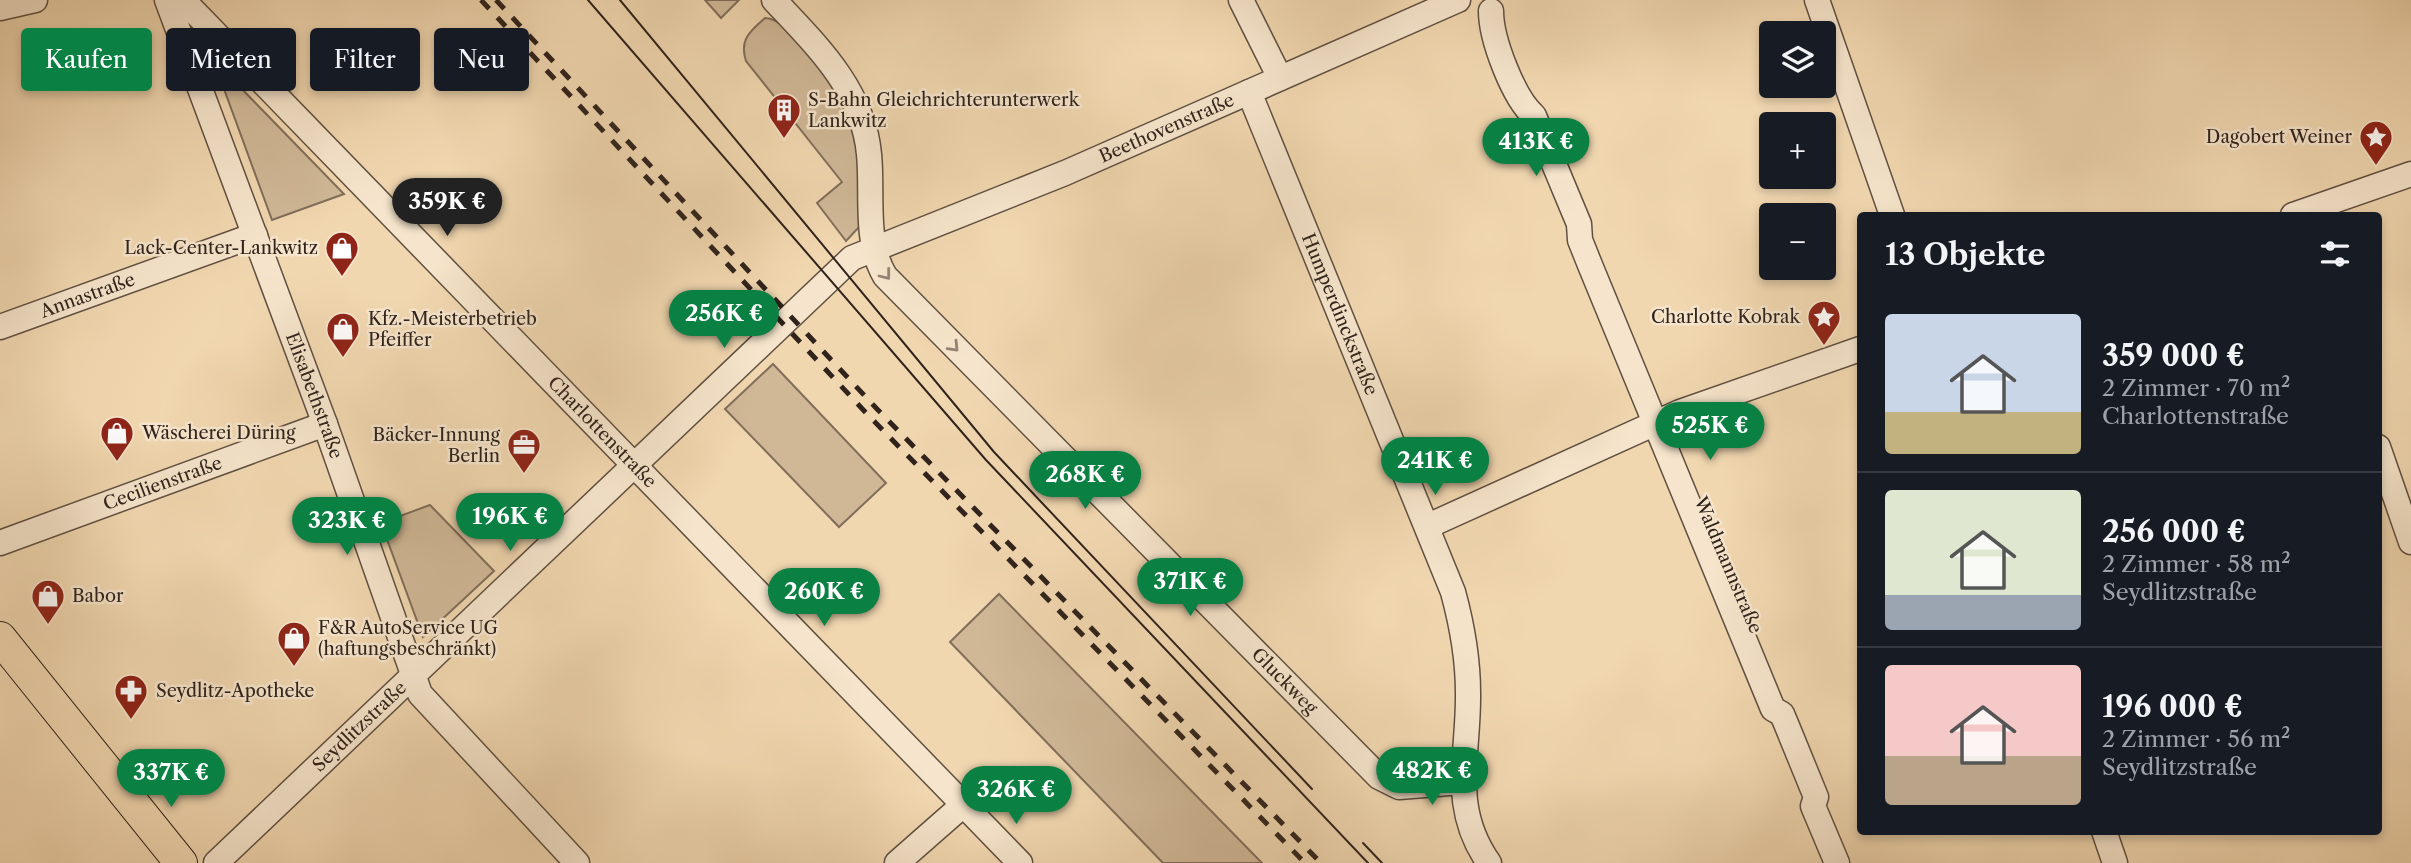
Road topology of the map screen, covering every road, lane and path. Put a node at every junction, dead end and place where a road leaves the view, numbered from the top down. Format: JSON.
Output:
{"nodes":[{"id":1,"x":34,"y":0,"type":"edge"},
{"id":2,"x":167,"y":0,"type":"edge"},
{"id":3,"x":183,"y":0,"type":"edge"},
{"id":4,"x":774,"y":0,"type":"edge"},
{"id":5,"x":1241,"y":0,"type":"edge"},
{"id":6,"x":1458,"y":0,"type":"edge"},
{"id":7,"x":1817,"y":0,"type":"edge"},
{"id":8,"x":1489,"y":6,"type":"edge"},
{"id":9,"x":0,"y":8,"type":"edge"},
{"id":10,"x":1280,"y":78,"type":"junction"},
{"id":11,"x":1249,"y":92,"type":"junction"},
{"id":12,"x":2411,"y":174,"type":"edge"},
{"id":13,"x":1891,"y":212,"type":"edge"},
{"id":14,"x":2305,"y":212,"type":"edge"},
{"id":15,"x":255,"y":235,"type":"junction"},
{"id":16,"x":872,"y":248,"type":"junction"},
{"id":17,"x":0,"y":327,"type":"edge"},
{"id":18,"x":1857,"y":350,"type":"edge"},
{"id":19,"x":1661,"y":422,"type":"junction"},
{"id":20,"x":325,"y":424,"type":"junction"},
{"id":21,"x":2382,"y":459,"type":"edge"},
{"id":22,"x":636,"y":466,"type":"junction"},
{"id":23,"x":1427,"y":526,"type":"junction"},
{"id":24,"x":0,"y":542,"type":"edge"},
{"id":25,"x":2411,"y":542,"type":"edge"},
{"id":26,"x":0,"y":638,"type":"edge"},
{"id":27,"x":414,"y":675,"type":"junction"},
{"id":28,"x":1462,"y":782,"type":"junction"},
{"id":29,"x":1816,"y":797,"type":"junction"},
{"id":30,"x":963,"y":805,"type":"junction"},
{"id":31,"x":2105,"y":835,"type":"edge"},
{"id":32,"x":181,"y":863,"type":"edge"},
{"id":33,"x":216,"y":863,"type":"edge"},
{"id":34,"x":576,"y":863,"type":"edge"},
{"id":35,"x":897,"y":863,"type":"edge"},
{"id":36,"x":1020,"y":863,"type":"edge"},
{"id":37,"x":1489,"y":863,"type":"edge"},
{"id":38,"x":1837,"y":863,"type":"edge"},
{"id":39,"x":1850,"y":863,"type":"edge"},
{"id":40,"x":2115,"y":863,"type":"edge"}],
"edges":[{"from":1,"to":9,"type":"street"},
{"from":2,"to":15,"type":"street","name":"Elisabethstraße"},
{"from":3,"to":22,"type":"street","name":"Charlottenstraße"},
{"from":4,"to":16,"type":"street"},
{"from":5,"to":10,"type":"street"},
{"from":6,"to":10,"type":"street","name":"Beethovenstraße"},
{"from":7,"to":13,"type":"street"},
{"from":8,"to":19,"type":"street","name":"Waldmannstraße"},
{"from":10,"to":11,"type":"street","name":"Beethovenstraße"},
{"from":11,"to":16,"type":"street","name":"Beethovenstraße"},
{"from":11,"to":23,"type":"street","name":"Humperdinckstraße"},
{"from":12,"to":14,"type":"street"},
{"from":15,"to":17,"type":"street","name":"Annastraße"},
{"from":15,"to":20,"type":"street","name":"Elisabethstraße"},
{"from":16,"to":22,"type":"street","name":"Seydlitzstraße"},
{"from":16,"to":28,"type":"street","name":"Gluckweg","one_way":true},
{"from":18,"to":19,"type":"street"},
{"from":19,"to":23,"type":"street"},
{"from":19,"to":29,"type":"street","name":"Waldmannstraße"},
{"from":20,"to":24,"type":"street","name":"Cecilienstraße"},
{"from":20,"to":27,"type":"street","name":"Elisabethstraße"},
{"from":21,"to":25,"type":"street"},
{"from":22,"to":27,"type":"street","name":"Seydlitzstraße"},
{"from":22,"to":30,"type":"street","name":"Charlottenstraße"},
{"from":23,"to":28,"type":"street","name":"Humperdinckstraße"},
{"from":26,"to":32,"type":"main road"},
{"from":27,"to":33,"type":"street","name":"Seydlitzstraße"},
{"from":27,"to":34,"type":"street","name":"Elisabethstraße"},
{"from":28,"to":37,"type":"street"},
{"from":29,"to":38,"type":"street","name":"Waldmannstraße"},
{"from":29,"to":39,"type":"street","name":"Waldmannstraße"},
{"from":30,"to":35,"type":"street"},
{"from":30,"to":36,"type":"street","name":"Charlottenstraße"},
{"from":31,"to":40,"type":"street"}]}
